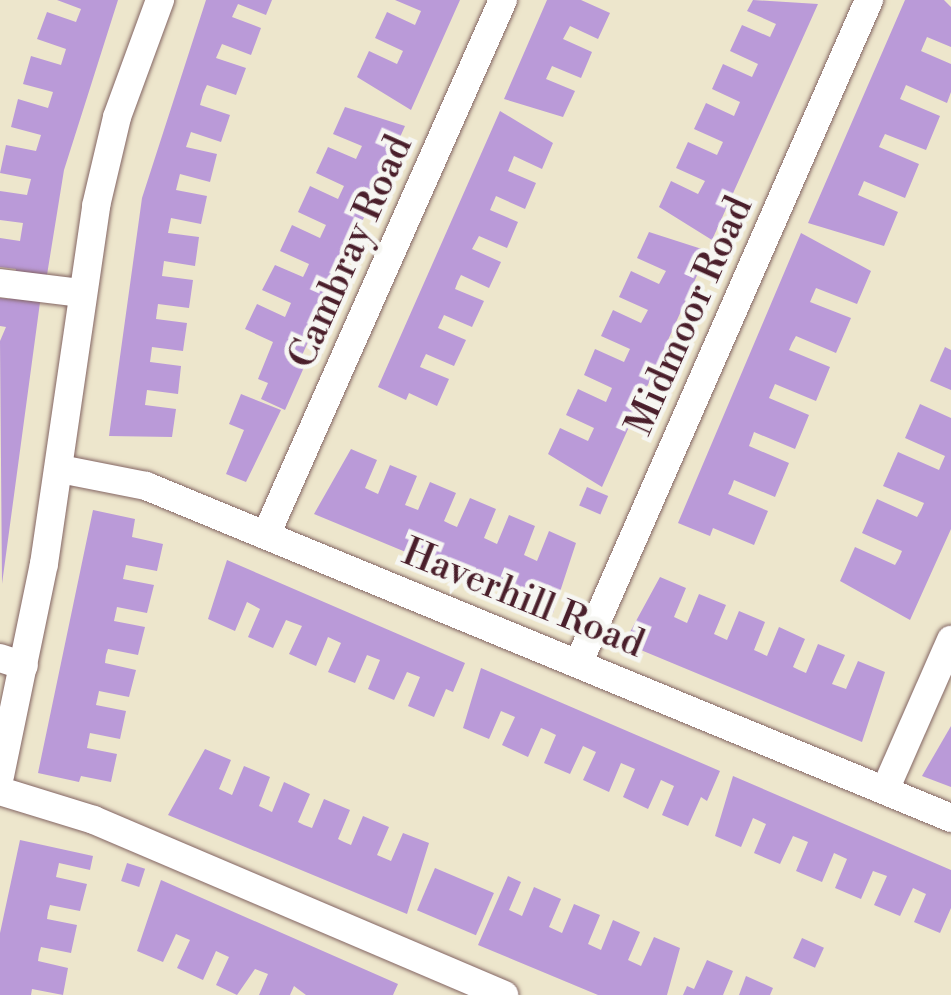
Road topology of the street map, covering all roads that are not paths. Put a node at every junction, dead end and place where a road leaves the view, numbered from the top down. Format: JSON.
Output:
{"nodes":[{"id":1,"x":160,"y":0,"type":"edge"},
{"id":2,"x":504,"y":0,"type":"edge"},
{"id":3,"x":870,"y":0,"type":"edge"},
{"id":4,"x":0,"y":283,"type":"edge"},
{"id":5,"x":82,"y":293,"type":"junction"},
{"id":6,"x":60,"y":468,"type":"junction"},
{"id":7,"x":266,"y":534,"type":"junction"},
{"id":8,"x":951,"y":640,"type":"edge"},
{"id":9,"x":12,"y":662,"type":"edge"},
{"id":10,"x":579,"y":662,"type":"junction"},
{"id":11,"x":0,"y":776,"type":"edge"},
{"id":12,"x":885,"y":790,"type":"junction"},
{"id":13,"x":0,"y":791,"type":"edge"},
{"id":14,"x":951,"y":818,"type":"edge"},
{"id":15,"x":504,"y":995,"type":"edge"}],
"edges":[{"from":1,"to":5,"type":"street"},
{"from":2,"to":7,"type":"street","name":"Cambray Road"},
{"from":3,"to":10,"type":"street","name":"Midmoor Road"},
{"from":4,"to":5,"type":"street"},
{"from":5,"to":6,"type":"street"},
{"from":6,"to":7,"type":"street","name":"Haverhill Road"},
{"from":6,"to":9,"type":"street"},
{"from":7,"to":10,"type":"street","name":"Haverhill Road"},
{"from":8,"to":12,"type":"street"},
{"from":9,"to":11,"type":"street"},
{"from":10,"to":12,"type":"street","name":"Haverhill Road"},
{"from":12,"to":14,"type":"street","name":"Haverhill Road"},
{"from":13,"to":15,"type":"street"}]}
